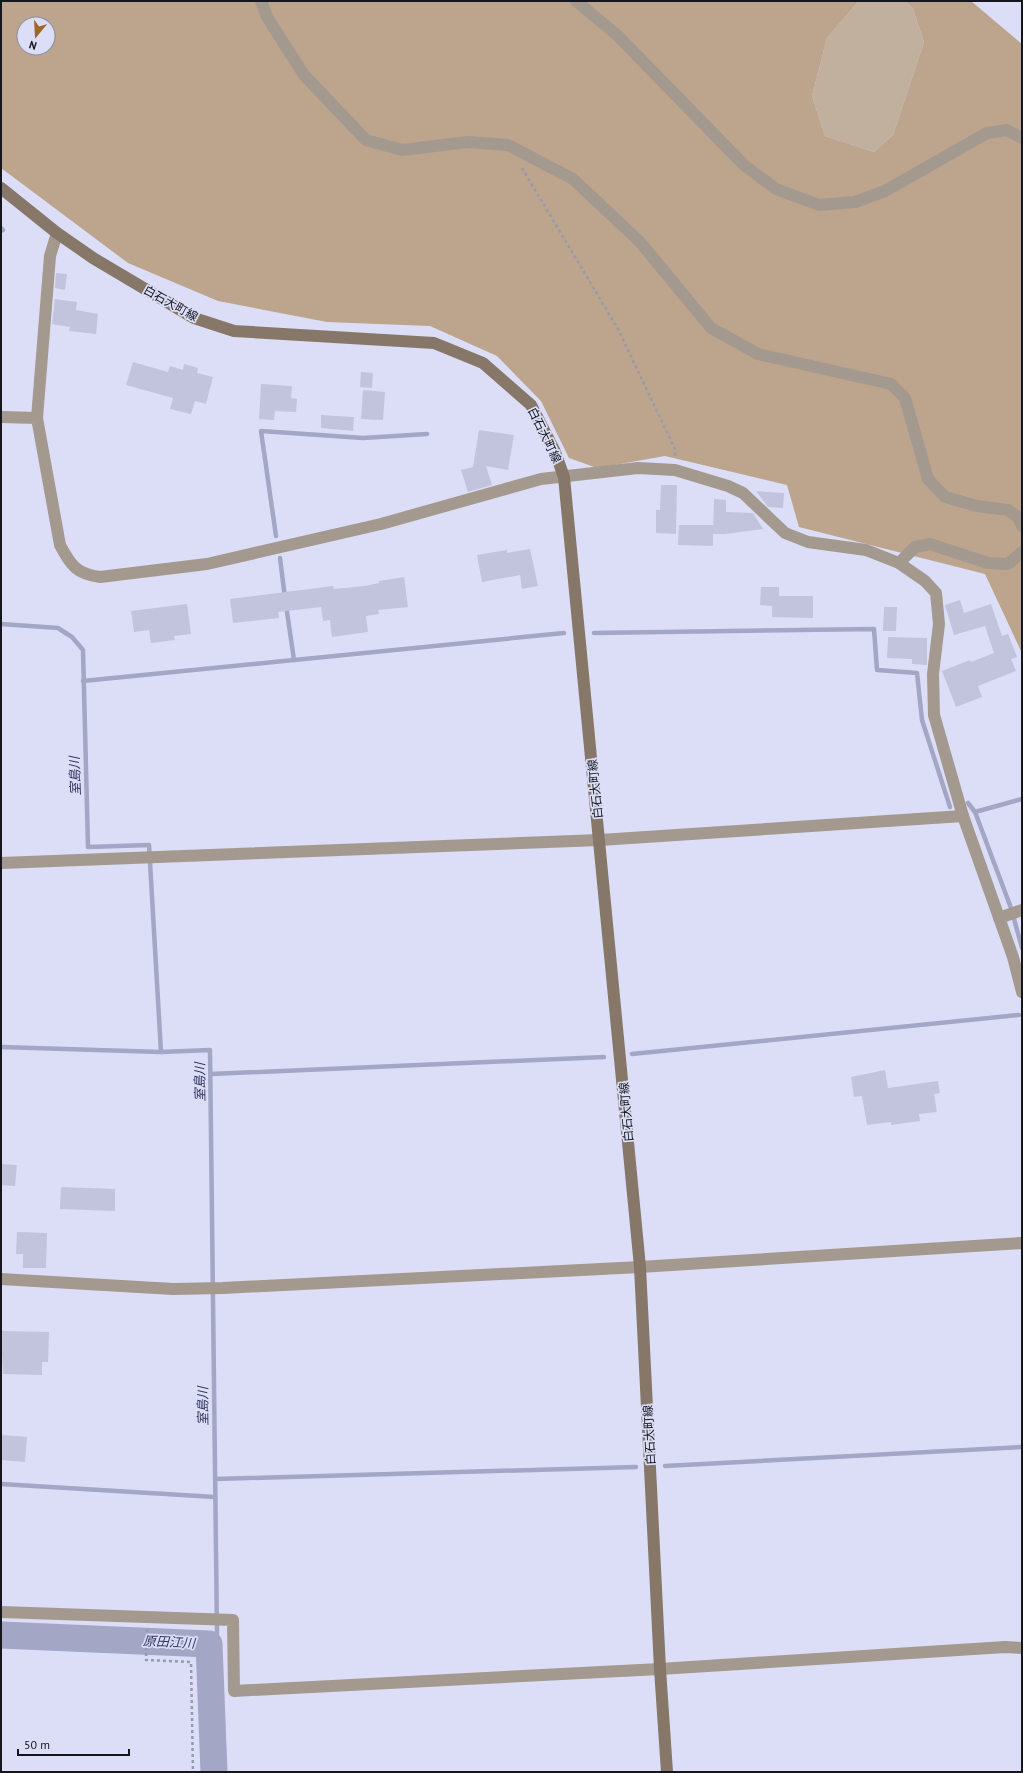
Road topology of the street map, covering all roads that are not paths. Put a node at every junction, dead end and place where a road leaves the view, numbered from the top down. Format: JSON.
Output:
{"nodes":[{"id":1,"x":261,"y":1,"type":"edge"},
{"id":2,"x":576,"y":1,"type":"edge"},
{"id":3,"x":1022,"y":138,"type":"edge"},
{"id":4,"x":1,"y":188,"type":"edge"},
{"id":5,"x":56,"y":233,"type":"junction"},
{"id":6,"x":1,"y":417,"type":"edge"},
{"id":7,"x":37,"y":418,"type":"junction"},
{"id":8,"x":564,"y":477,"type":"junction"},
{"id":9,"x":1022,"y":526,"type":"edge"},
{"id":10,"x":1022,"y":552,"type":"edge"},
{"id":11,"x":899,"y":563,"type":"junction"},
{"id":12,"x":963,"y":816,"type":"junction"},
{"id":13,"x":600,"y":840,"type":"junction"},
{"id":14,"x":1,"y":863,"type":"edge"},
{"id":15,"x":1012,"y":914,"type":"edge"},
{"id":16,"x":1022,"y":992,"type":"edge"},
{"id":17,"x":1022,"y":1243,"type":"edge"},
{"id":18,"x":640,"y":1266,"type":"junction"},
{"id":19,"x":1,"y":1279,"type":"edge"},
{"id":20,"x":1,"y":1612,"type":"edge"},
{"id":21,"x":1022,"y":1648,"type":"edge"},
{"id":22,"x":660,"y":1669,"type":"junction"},
{"id":23,"x":667,"y":1772,"type":"edge"}],
"edges":[{"from":1,"to":9,"type":"street"},
{"from":2,"to":3,"type":"street"},
{"from":4,"to":5,"type":"main road","name":"白石大町線"},
{"from":5,"to":7,"type":"street"},
{"from":5,"to":8,"type":"main road","name":"白石大町線"},
{"from":6,"to":7,"type":"street"},
{"from":7,"to":8,"type":"street"},
{"from":8,"to":11,"type":"street"},
{"from":8,"to":13,"type":"main road","name":"白石大町線"},
{"from":10,"to":11,"type":"street"},
{"from":11,"to":12,"type":"street"},
{"from":12,"to":13,"type":"street"},
{"from":12,"to":15,"type":"street"},
{"from":13,"to":14,"type":"street"},
{"from":13,"to":18,"type":"main road","name":"白石大町線"},
{"from":15,"to":16,"type":"street"},
{"from":17,"to":18,"type":"street"},
{"from":18,"to":19,"type":"street"},
{"from":18,"to":22,"type":"main road","name":"白石大町線"},
{"from":20,"to":22,"type":"street"},
{"from":21,"to":22,"type":"street"},
{"from":22,"to":23,"type":"main road","name":"白石大町線"}]}
